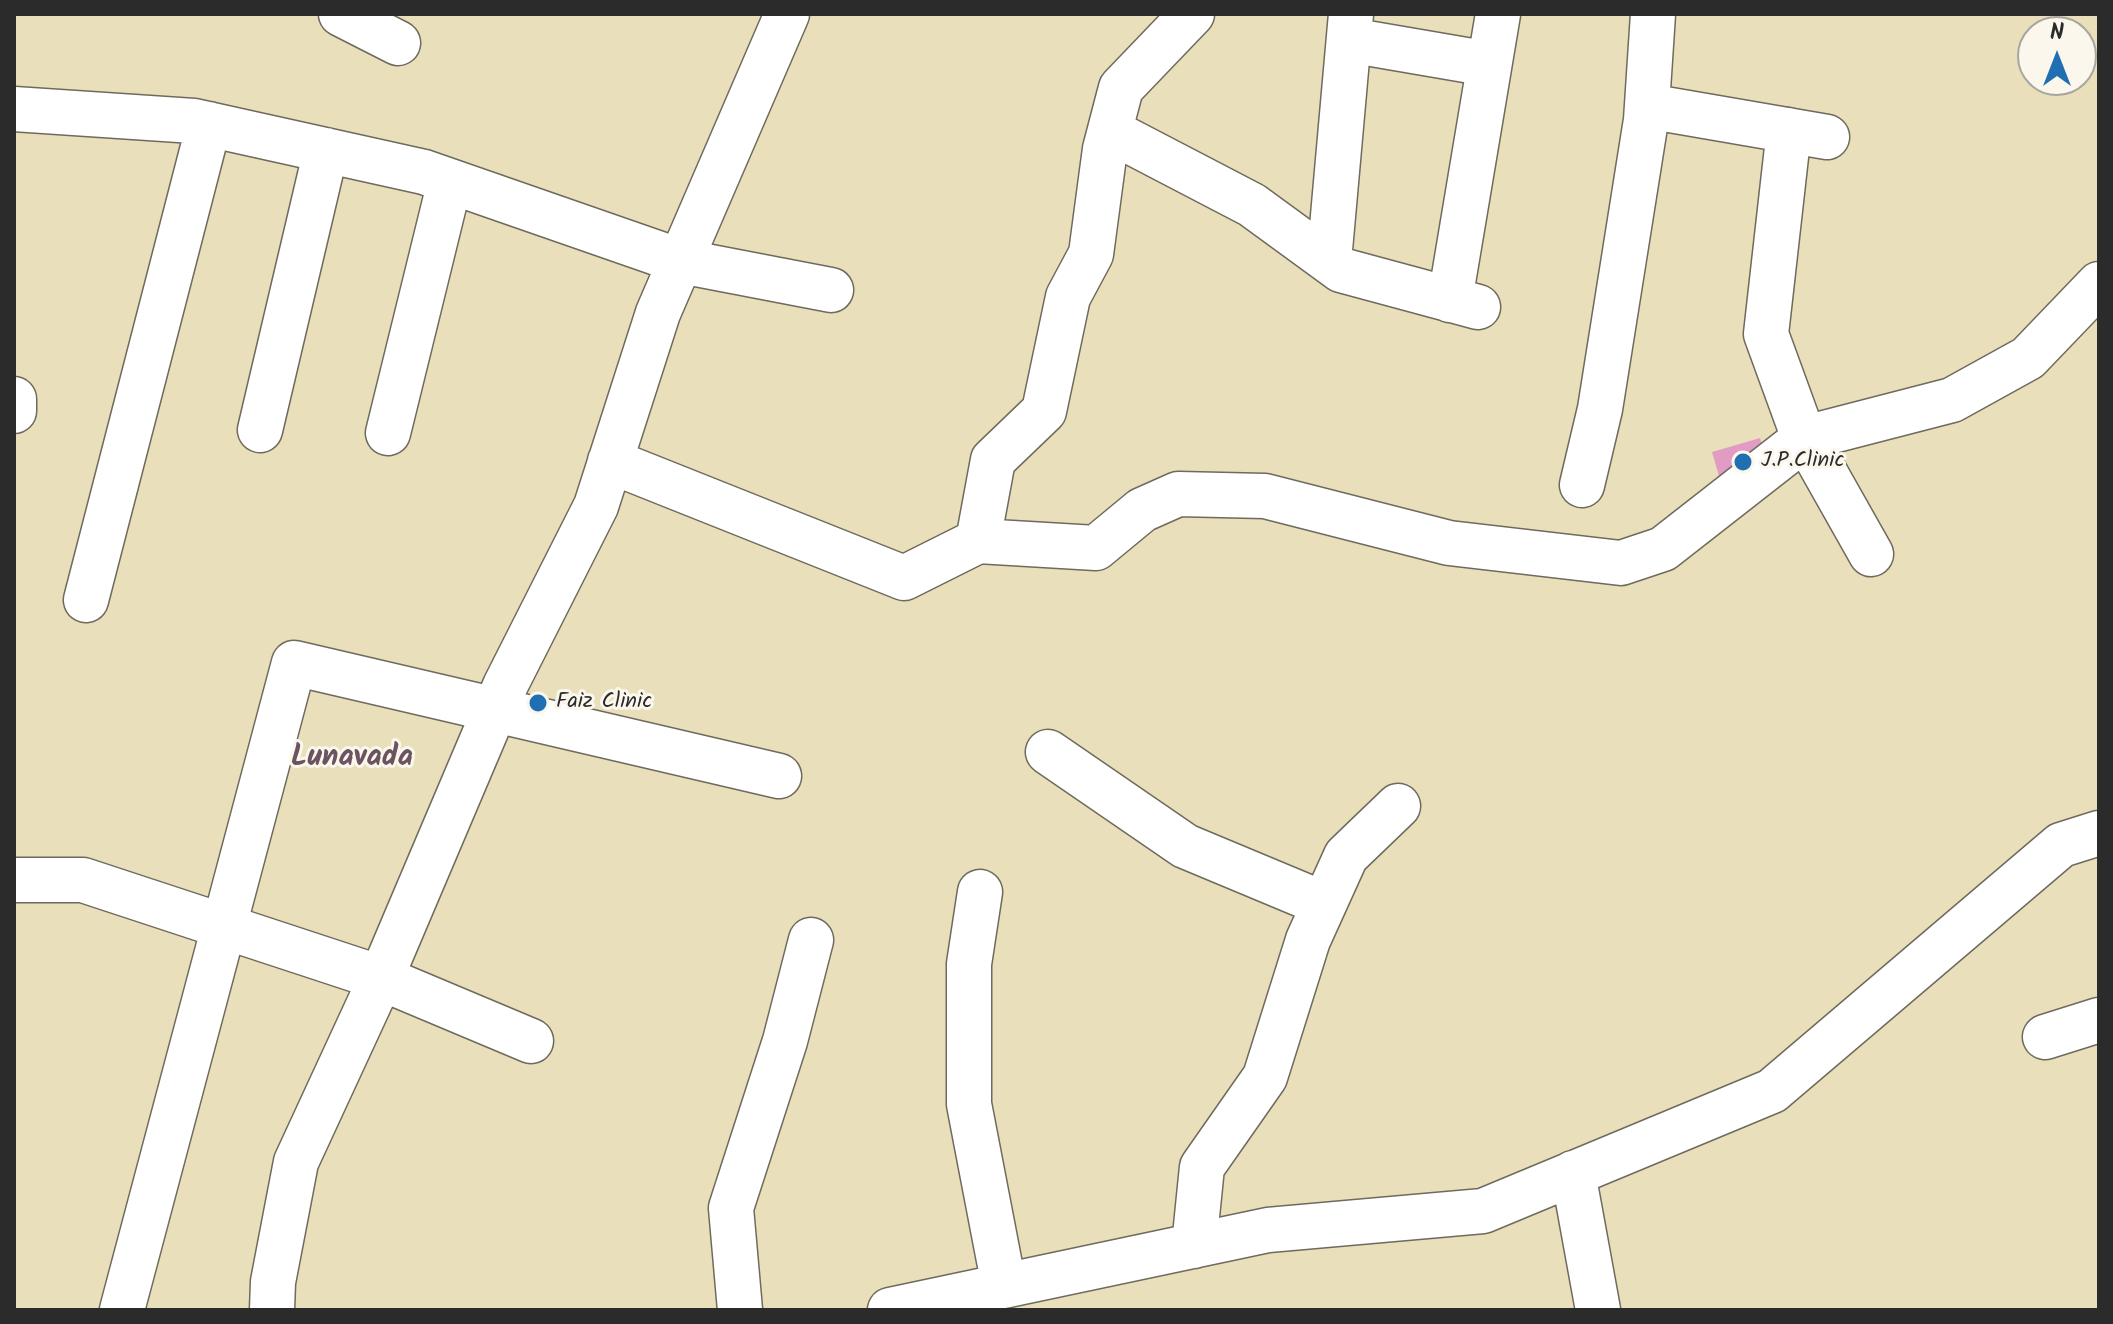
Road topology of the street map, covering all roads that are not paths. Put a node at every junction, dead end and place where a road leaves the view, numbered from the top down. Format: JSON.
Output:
{"nodes":[{"id":1,"x":341,"y":14,"type":"edge"},
{"id":2,"x":787,"y":14,"type":"edge"},
{"id":3,"x":1192,"y":14,"type":"edge"},
{"id":4,"x":1498,"y":14,"type":"edge"},
{"id":5,"x":1653,"y":14,"type":"edge"},
{"id":6,"x":1350,"y":27,"type":"edge"},
{"id":7,"x":398,"y":43,"type":"dead end"},
{"id":8,"x":1489,"y":64,"type":"junction"},
{"id":9,"x":1647,"y":106,"type":"junction"},
{"id":10,"x":14,"y":109,"type":"edge"},
{"id":11,"x":209,"y":124,"type":"junction"},
{"id":12,"x":1110,"y":131,"type":"junction"},
{"id":13,"x":326,"y":150,"type":"junction"},
{"id":14,"x":450,"y":181,"type":"junction"},
{"id":15,"x":680,"y":261,"type":"junction"},
{"id":16,"x":1329,"y":261,"type":"junction"},
{"id":17,"x":2099,"y":284,"type":"edge"},
{"id":18,"x":831,"y":290,"type":"dead end"},
{"id":19,"x":14,"y":399,"type":"edge"},
{"id":20,"x":14,"y":411,"type":"edge"},
{"id":21,"x":260,"y":430,"type":"dead end"},
{"id":22,"x":388,"y":433,"type":"dead end"},
{"id":23,"x":1805,"y":438,"type":"junction"},
{"id":24,"x":610,"y":461,"type":"junction"},
{"id":25,"x":1582,"y":485,"type":"dead end"},
{"id":26,"x":978,"y":541,"type":"junction"},
{"id":27,"x":1871,"y":554,"type":"dead end"},
{"id":28,"x":86,"y":600,"type":"dead end"},
{"id":29,"x":495,"y":710,"type":"junction"},
{"id":30,"x":1048,"y":752,"type":"dead end"},
{"id":31,"x":779,"y":776,"type":"dead end"},
{"id":32,"x":1398,"y":806,"type":"dead end"},
{"id":33,"x":2099,"y":833,"type":"edge"},
{"id":34,"x":14,"y":880,"type":"edge"},
{"id":35,"x":980,"y":892,"type":"dead end"},
{"id":36,"x":1324,"y":904,"type":"junction"},
{"id":37,"x":225,"y":925,"type":"junction"},
{"id":38,"x":811,"y":940,"type":"dead end"},
{"id":39,"x":381,"y":978,"type":"junction"},
{"id":40,"x":2099,"y":1020,"type":"edge"},
{"id":41,"x":2045,"y":1037,"type":"dead end"},
{"id":42,"x":531,"y":1041,"type":"dead end"},
{"id":43,"x":1573,"y":1173,"type":"junction"},
{"id":44,"x":1194,"y":1246,"type":"junction"},
{"id":45,"x":1004,"y":1286,"type":"junction"},
{"id":46,"x":122,"y":1310,"type":"edge"},
{"id":47,"x":272,"y":1310,"type":"edge"},
{"id":48,"x":740,"y":1310,"type":"edge"},
{"id":49,"x":890,"y":1310,"type":"edge"},
{"id":50,"x":1598,"y":1310,"type":"edge"}],
"edges":[{"from":1,"to":7,"type":"street"},
{"from":2,"to":15,"type":"street"},
{"from":3,"to":12,"type":"street"},
{"from":4,"to":8,"type":"street"},
{"from":5,"to":9,"type":"street"},
{"from":6,"to":8,"type":"street"},
{"from":6,"to":16,"type":"street"},
{"from":8,"to":16,"type":"street"},
{"from":9,"to":23,"type":"street"},
{"from":9,"to":25,"type":"street"},
{"from":10,"to":11,"type":"street"},
{"from":11,"to":13,"type":"street"},
{"from":11,"to":28,"type":"street"},
{"from":12,"to":16,"type":"street"},
{"from":12,"to":26,"type":"street"},
{"from":13,"to":14,"type":"street"},
{"from":13,"to":21,"type":"street"},
{"from":14,"to":15,"type":"street"},
{"from":14,"to":22,"type":"street"},
{"from":15,"to":18,"type":"street"},
{"from":15,"to":24,"type":"street"},
{"from":17,"to":23,"type":"street"},
{"from":19,"to":20,"type":"street"},
{"from":23,"to":26,"type":"street"},
{"from":23,"to":27,"type":"street"},
{"from":24,"to":26,"type":"street"},
{"from":24,"to":29,"type":"street"},
{"from":29,"to":31,"type":"street"},
{"from":29,"to":37,"type":"street"},
{"from":29,"to":39,"type":"street"},
{"from":30,"to":36,"type":"street"},
{"from":32,"to":36,"type":"street"},
{"from":33,"to":43,"type":"street"},
{"from":34,"to":37,"type":"street"},
{"from":35,"to":45,"type":"street"},
{"from":36,"to":44,"type":"street"},
{"from":37,"to":39,"type":"street"},
{"from":37,"to":46,"type":"street"},
{"from":38,"to":48,"type":"street"},
{"from":39,"to":42,"type":"street"},
{"from":39,"to":47,"type":"street"},
{"from":40,"to":41,"type":"street"},
{"from":43,"to":44,"type":"street"},
{"from":43,"to":50,"type":"street"},
{"from":44,"to":45,"type":"street"},
{"from":45,"to":49,"type":"street"}]}
